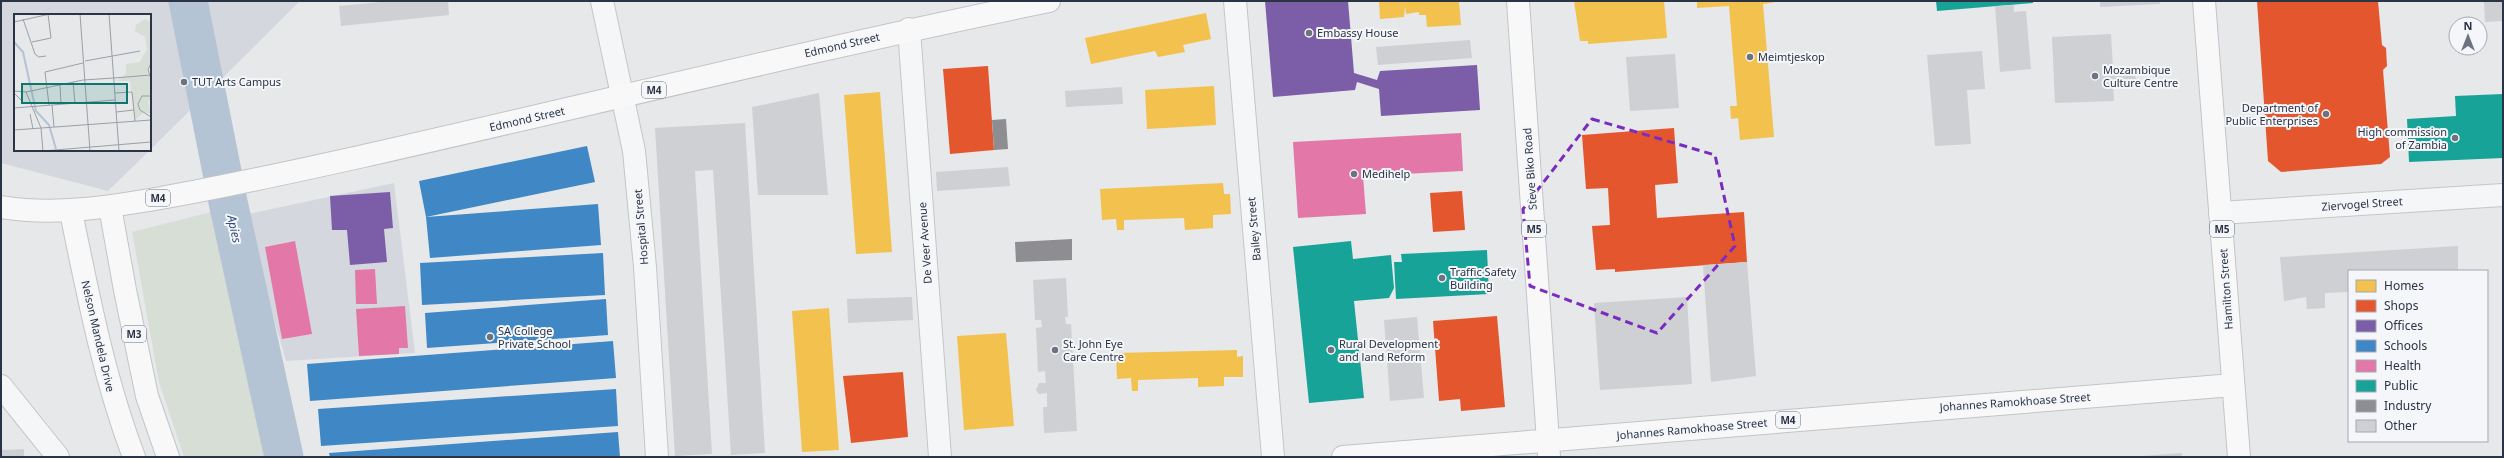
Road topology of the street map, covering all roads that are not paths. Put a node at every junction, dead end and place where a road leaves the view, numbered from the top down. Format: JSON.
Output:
{"nodes":[{"id":1,"x":602,"y":1,"type":"edge"},
{"id":2,"x":1049,"y":1,"type":"edge"},
{"id":3,"x":1235,"y":1,"type":"edge"},
{"id":4,"x":1518,"y":1,"type":"edge"},
{"id":5,"x":2204,"y":1,"type":"edge"},
{"id":6,"x":909,"y":29,"type":"junction"},
{"id":7,"x":623,"y":97,"type":"junction"},
{"id":8,"x":2503,"y":195,"type":"edge"},
{"id":9,"x":1,"y":207,"type":"edge"},
{"id":10,"x":110,"y":208,"type":"junction"},
{"id":11,"x":71,"y":212,"type":"junction"},
{"id":12,"x":2220,"y":213,"type":"junction"},
{"id":13,"x":2234,"y":385,"type":"junction"},
{"id":14,"x":1,"y":386,"type":"edge"},
{"id":15,"x":1549,"y":449,"type":"edge"},
{"id":16,"x":58,"y":457,"type":"edge"},
{"id":17,"x":134,"y":457,"type":"edge"},
{"id":18,"x":168,"y":457,"type":"edge"},
{"id":19,"x":657,"y":457,"type":"edge"},
{"id":20,"x":940,"y":457,"type":"edge"},
{"id":21,"x":1273,"y":457,"type":"edge"},
{"id":22,"x":1343,"y":457,"type":"edge"},
{"id":23,"x":2239,"y":457,"type":"edge"}],
"edges":[{"from":1,"to":7,"type":"street","name":"Hospital Street"},
{"from":2,"to":6,"type":"main road","name":"Edmond Street","number":"M4"},
{"from":3,"to":21,"type":"street","name":"Bailey Street"},
{"from":4,"to":15,"type":"main road","name":"Steve Biko Road","number":"M5"},
{"from":5,"to":12,"type":"main road","name":"Hamilton Street","number":"M5"},
{"from":6,"to":7,"type":"main road","name":"Edmond Street","number":"M4"},
{"from":6,"to":20,"type":"street","name":"De Veer Avenue"},
{"from":7,"to":10,"type":"main road","name":"Edmond Street","number":"M4"},
{"from":7,"to":19,"type":"street","name":"Hospital Street"},
{"from":8,"to":12,"type":"street","name":"Ziervogel Street"},
{"from":9,"to":11,"type":"main road","name":"Edmond Street","number":"M4"},
{"from":10,"to":11,"type":"main road","name":"Edmond Street","number":"M4"},
{"from":10,"to":18,"type":"main road","number":"M3"},
{"from":11,"to":17,"type":"main road","name":"Nelson Mandela Drive"},
{"from":12,"to":13,"type":"main road","name":"Hamilton Street","number":"M5"},
{"from":13,"to":15,"type":"main road","name":"Johannes Ramokhoase Street","number":"M4"},
{"from":13,"to":23,"type":"main road","name":"Hamilton Street","number":"M5"},
{"from":14,"to":16,"type":"street"},
{"from":15,"to":22,"type":"main road","name":"Johannes Ramokhoase Street","number":"M4"}]}
